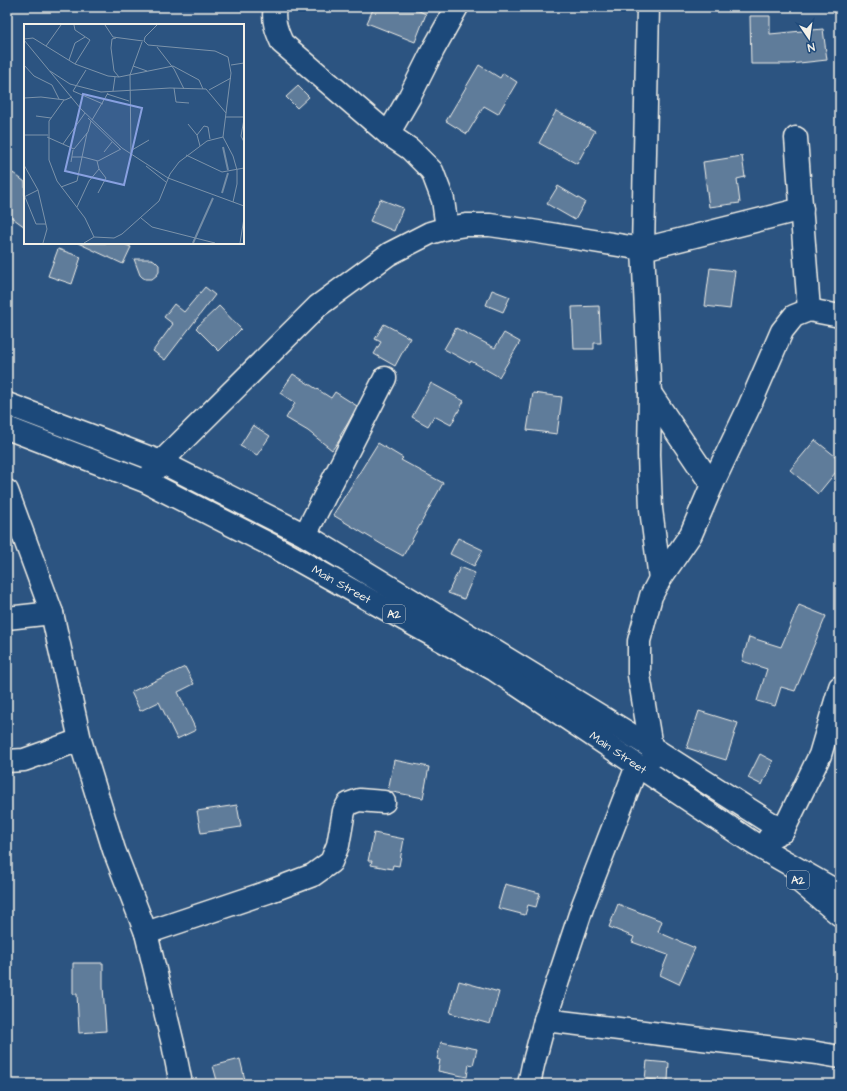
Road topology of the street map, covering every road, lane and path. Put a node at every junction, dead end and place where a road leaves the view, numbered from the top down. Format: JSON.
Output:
{"nodes":[{"id":1,"x":275,"y":7,"type":"edge"},
{"id":2,"x":458,"y":7,"type":"edge"},
{"id":3,"x":648,"y":7,"type":"edge"},
{"id":4,"x":388,"y":134,"type":"junction"},
{"id":5,"x":796,"y":138,"type":"dead end"},
{"id":6,"x":802,"y":209,"type":"junction"},
{"id":7,"x":447,"y":228,"type":"junction"},
{"id":8,"x":643,"y":250,"type":"junction"},
{"id":9,"x":809,"y":310,"type":"junction"},
{"id":10,"x":840,"y":316,"type":"edge"},
{"id":11,"x":385,"y":378,"type":"dead end"},
{"id":12,"x":650,"y":393,"type":"junction"},
{"id":13,"x":7,"y":404,"type":"edge"},
{"id":14,"x":7,"y":428,"type":"edge"},
{"id":15,"x":161,"y":462,"type":"junction"},
{"id":16,"x":145,"y":481,"type":"junction"},
{"id":17,"x":712,"y":486,"type":"junction"},
{"id":18,"x":7,"y":492,"type":"edge"},
{"id":19,"x":305,"y":535,"type":"junction"},
{"id":20,"x":660,"y":578,"type":"junction"},
{"id":21,"x":52,"y":613,"type":"junction"},
{"id":22,"x":7,"y":618,"type":"edge"},
{"id":23,"x":840,"y":687,"type":"edge"},
{"id":24,"x":80,"y":740,"type":"junction"},
{"id":25,"x":651,"y":747,"type":"junction"},
{"id":26,"x":7,"y":761,"type":"edge"},
{"id":27,"x":637,"y":766,"type":"junction"},
{"id":28,"x":665,"y":783,"type":"junction"},
{"id":29,"x":384,"y":802,"type":"dead end"},
{"id":30,"x":783,"y":831,"type":"junction"},
{"id":31,"x":756,"y":845,"type":"junction"},
{"id":32,"x":840,"y":894,"type":"edge"},
{"id":33,"x":840,"y":915,"type":"edge"},
{"id":34,"x":146,"y":932,"type":"junction"},
{"id":35,"x":544,"y":1020,"type":"junction"},
{"id":36,"x":840,"y":1057,"type":"edge"},
{"id":37,"x":181,"y":1084,"type":"edge"},
{"id":38,"x":530,"y":1084,"type":"edge"}],
"edges":[{"from":1,"to":4,"type":"main road"},
{"from":2,"to":4,"type":"main road"},
{"from":3,"to":8,"type":"main road"},
{"from":4,"to":7,"type":"main road"},
{"from":5,"to":6,"type":"main road"},
{"from":6,"to":8,"type":"main road"},
{"from":6,"to":9,"type":"main road"},
{"from":7,"to":8,"type":"main road"},
{"from":7,"to":15,"type":"main road"},
{"from":8,"to":12,"type":"main road"},
{"from":9,"to":10,"type":"main road"},
{"from":9,"to":17,"type":"main road"},
{"from":11,"to":19,"type":"main road"},
{"from":12,"to":17,"type":"main road"},
{"from":12,"to":20,"type":"main road"},
{"from":13,"to":15,"type":"main road"},
{"from":14,"to":16,"type":"main road","name":"Main Street","number":"A2"},
{"from":15,"to":16,"type":"main road"},
{"from":15,"to":19,"type":"main road"},
{"from":16,"to":27,"type":"main road","name":"Main Street","number":"A2"},
{"from":17,"to":20,"type":"main road"},
{"from":18,"to":21,"type":"main road"},
{"from":19,"to":25,"type":"main road"},
{"from":20,"to":25,"type":"main road"},
{"from":21,"to":22,"type":"main road"},
{"from":21,"to":24,"type":"main road"},
{"from":23,"to":30,"type":"main road"},
{"from":24,"to":26,"type":"main road"},
{"from":24,"to":34,"type":"main road"},
{"from":25,"to":28,"type":"main road"},
{"from":25,"to":30,"type":"main road"},
{"from":27,"to":28,"type":"main road","name":"Main Street","number":"A2"},
{"from":27,"to":35,"type":"main road"},
{"from":28,"to":31,"type":"main road","name":"Main Street","number":"A2"},
{"from":29,"to":34,"type":"main road"},
{"from":30,"to":31,"type":"main road"},
{"from":31,"to":32,"type":"main road","name":"Main Street","number":"A2"},
{"from":31,"to":33,"type":"main road","name":"Main Street","number":"A2"},
{"from":34,"to":37,"type":"main road"},
{"from":35,"to":36,"type":"main road"},
{"from":35,"to":38,"type":"main road"}]}
